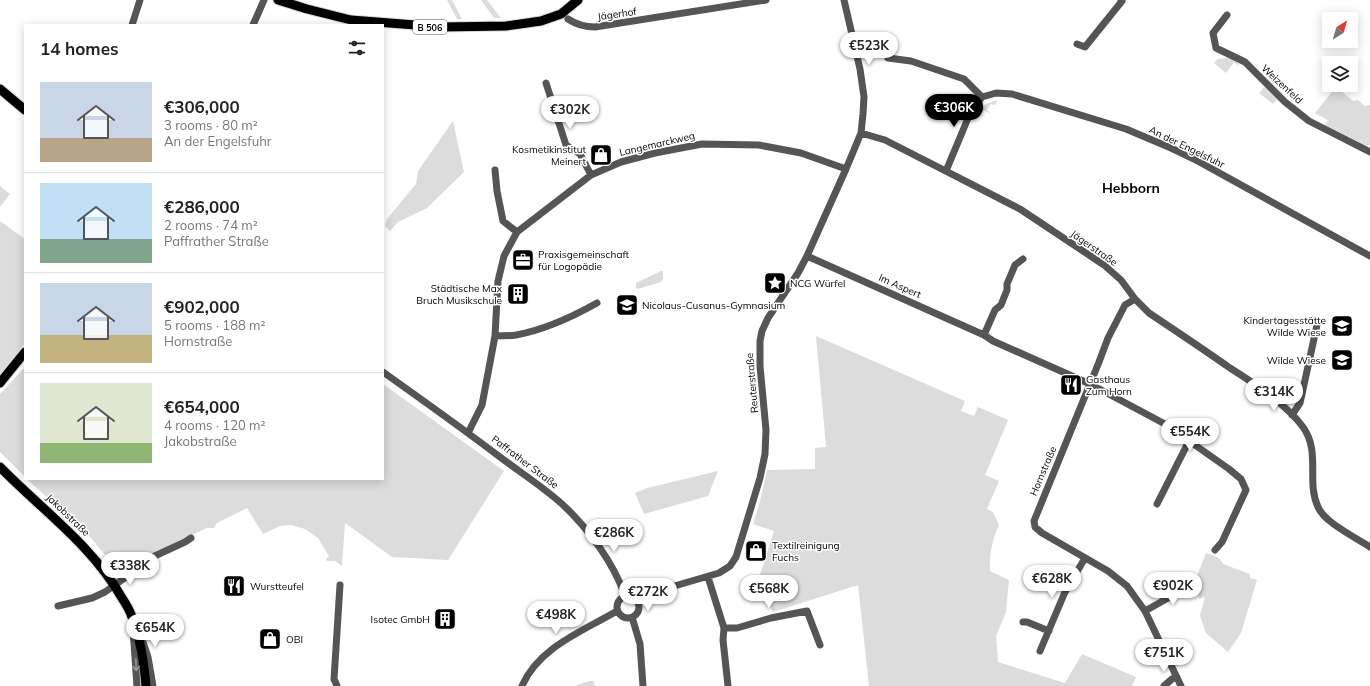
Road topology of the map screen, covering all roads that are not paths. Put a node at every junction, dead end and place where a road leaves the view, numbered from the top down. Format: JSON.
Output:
{"nodes":[{"id":1,"x":140,"y":0,"type":"edge"},
{"id":2,"x":264,"y":0,"type":"edge"},
{"id":3,"x":278,"y":0,"type":"edge"},
{"id":4,"x":578,"y":0,"type":"edge"},
{"id":5,"x":766,"y":0,"type":"edge"},
{"id":6,"x":844,"y":0,"type":"edge"},
{"id":7,"x":1121,"y":0,"type":"edge"},
{"id":8,"x":1228,"y":15,"type":"dead end"},
{"id":9,"x":568,"y":19,"type":"dead end"},
{"id":10,"x":132,"y":24,"type":"edge"},
{"id":11,"x":253,"y":24,"type":"edge"},
{"id":12,"x":1077,"y":44,"type":"dead end"},
{"id":13,"x":888,"y":58,"type":"dead end"},
{"id":14,"x":546,"y":83,"type":"dead end"},
{"id":15,"x":0,"y":89,"type":"edge"},
{"id":16,"x":982,"y":97,"type":"junction"},
{"id":17,"x":24,"y":107,"type":"edge"},
{"id":18,"x":861,"y":133,"type":"junction"},
{"id":19,"x":1370,"y":152,"type":"edge"},
{"id":20,"x":846,"y":169,"type":"junction"},
{"id":21,"x":495,"y":170,"type":"dead end"},
{"id":22,"x":946,"y":172,"type":"junction"},
{"id":23,"x":591,"y":175,"type":"junction"},
{"id":24,"x":516,"y":232,"type":"junction"},
{"id":25,"x":807,"y":256,"type":"junction"},
{"id":26,"x":1370,"y":256,"type":"edge"},
{"id":27,"x":1023,"y":258,"type":"dead end"},
{"id":28,"x":1135,"y":299,"type":"junction"},
{"id":29,"x":597,"y":303,"type":"dead end"},
{"id":30,"x":1317,"y":325,"type":"dead end"},
{"id":31,"x":984,"y":335,"type":"junction"},
{"id":32,"x":495,"y":336,"type":"junction"},
{"id":33,"x":24,"y":353,"type":"edge"},
{"id":34,"x":384,"y":373,"type":"edge"},
{"id":35,"x":0,"y":383,"type":"edge"},
{"id":36,"x":1090,"y":384,"type":"junction"},
{"id":37,"x":1292,"y":415,"type":"junction"},
{"id":38,"x":468,"y":433,"type":"junction"},
{"id":39,"x":1190,"y":441,"type":"junction"},
{"id":40,"x":0,"y":467,"type":"edge"},
{"id":41,"x":1157,"y":504,"type":"dead end"},
{"id":42,"x":191,"y":538,"type":"dead end"},
{"id":43,"x":1370,"y":547,"type":"edge"},
{"id":44,"x":1215,"y":550,"type":"dead end"},
{"id":45,"x":1085,"y":558,"type":"junction"},
{"id":46,"x":708,"y":577,"type":"junction"},
{"id":47,"x":1193,"y":584,"type":"dead end"},
{"id":48,"x":115,"y":585,"type":"junction"},
{"id":49,"x":340,"y":585,"type":"dead end"},
{"id":50,"x":625,"y":596,"type":"junction"},
{"id":51,"x":637,"y":601,"type":"junction"},
{"id":52,"x":58,"y":606,"type":"dead end"},
{"id":53,"x":617,"y":611,"type":"junction"},
{"id":54,"x":1145,"y":611,"type":"junction"},
{"id":55,"x":132,"y":617,"type":"junction"},
{"id":56,"x":632,"y":617,"type":"junction"},
{"id":57,"x":1023,"y":622,"type":"dead end"},
{"id":58,"x":724,"y":628,"type":"junction"},
{"id":59,"x":1049,"y":631,"type":"junction"},
{"id":60,"x":820,"y":645,"type":"dead end"},
{"id":61,"x":1040,"y":651,"type":"dead end"},
{"id":62,"x":1177,"y":677,"type":"junction"},
{"id":63,"x":137,"y":686,"type":"edge"},
{"id":64,"x":146,"y":686,"type":"edge"},
{"id":65,"x":153,"y":686,"type":"edge"},
{"id":66,"x":337,"y":686,"type":"edge"},
{"id":67,"x":522,"y":686,"type":"edge"},
{"id":68,"x":643,"y":686,"type":"edge"},
{"id":69,"x":728,"y":686,"type":"edge"},
{"id":70,"x":1164,"y":686,"type":"edge"},
{"id":71,"x":1181,"y":686,"type":"edge"}],
"edges":[{"from":1,"to":10,"type":"street"},
{"from":2,"to":11,"type":"street"},
{"from":3,"to":4,"type":"main road","number":"B 506"},
{"from":5,"to":9,"type":"street","name":"Jägerhof"},
{"from":6,"to":18,"type":"street","name":"Reuterstraße"},
{"from":7,"to":12,"type":"street"},
{"from":8,"to":19,"type":"street","name":"Weizenfeld"},
{"from":13,"to":16,"type":"street"},
{"from":14,"to":23,"type":"street"},
{"from":15,"to":17,"type":"main road"},
{"from":16,"to":22,"type":"street"},
{"from":16,"to":26,"type":"street","name":"An der Engelsfuhr"},
{"from":18,"to":20,"type":"street","name":"Reuterstraße"},
{"from":18,"to":22,"type":"street","name":"Jägerstraße"},
{"from":20,"to":23,"type":"street","name":"Langemarckweg"},
{"from":20,"to":25,"type":"street","name":"Reuterstraße"},
{"from":21,"to":24,"type":"street"},
{"from":22,"to":28,"type":"street","name":"Jägerstraße"},
{"from":23,"to":24,"type":"street","name":"Langemarckweg"},
{"from":24,"to":32,"type":"street","name":"Langemarckweg"},
{"from":25,"to":31,"type":"street","name":"Im Aspert"},
{"from":25,"to":46,"type":"street","name":"Reuterstraße"},
{"from":27,"to":31,"type":"street"},
{"from":28,"to":36,"type":"street","name":"Hornstraße"},
{"from":28,"to":37,"type":"street","name":"Jägerstraße"},
{"from":29,"to":32,"type":"street"},
{"from":30,"to":37,"type":"street"},
{"from":31,"to":36,"type":"street","name":"Im Aspert"},
{"from":32,"to":38,"type":"street","name":"Langemarckweg"},
{"from":33,"to":35,"type":"main road"},
{"from":34,"to":38,"type":"street","name":"Paffrather Straße"},
{"from":36,"to":39,"type":"street","name":"Im Aspert"},
{"from":36,"to":45,"type":"street","name":"Hornstraße"},
{"from":37,"to":43,"type":"street","name":"Jägerstraße"},
{"from":38,"to":50,"type":"street","name":"Paffrather Straße"},
{"from":39,"to":41,"type":"street"},
{"from":39,"to":44,"type":"street","name":"Im Aspert"},
{"from":40,"to":48,"type":"main road","name":"Jakobstraße"},
{"from":42,"to":48,"type":"street"},
{"from":45,"to":54,"type":"street","name":"Hornstraße"},
{"from":45,"to":59,"type":"street"},
{"from":46,"to":51,"type":"street","name":"Reuterstraße"},
{"from":46,"to":58,"type":"street"},
{"from":47,"to":54,"type":"street"},
{"from":48,"to":52,"type":"street"},
{"from":48,"to":55,"type":"main road","name":"Jakobstraße"},
{"from":49,"to":66,"type":"street"},
{"from":50,"to":51,"type":"street"},
{"from":50,"to":53,"type":"street"},
{"from":51,"to":56,"type":"street"},
{"from":53,"to":56,"type":"street"},
{"from":53,"to":67,"type":"street"},
{"from":54,"to":62,"type":"street","name":"Hornstraße"},
{"from":55,"to":63,"type":"street","name":"Jakobstraße","one_way":true},
{"from":55,"to":64,"type":"main road"},
{"from":55,"to":65,"type":"street","name":"Jakobstraße"},
{"from":56,"to":68,"type":"street"},
{"from":57,"to":59,"type":"street"},
{"from":58,"to":60,"type":"street"},
{"from":58,"to":69,"type":"street"},
{"from":59,"to":61,"type":"street"},
{"from":62,"to":70,"type":"street"},
{"from":62,"to":71,"type":"street","name":"Hornstraße"}]}
